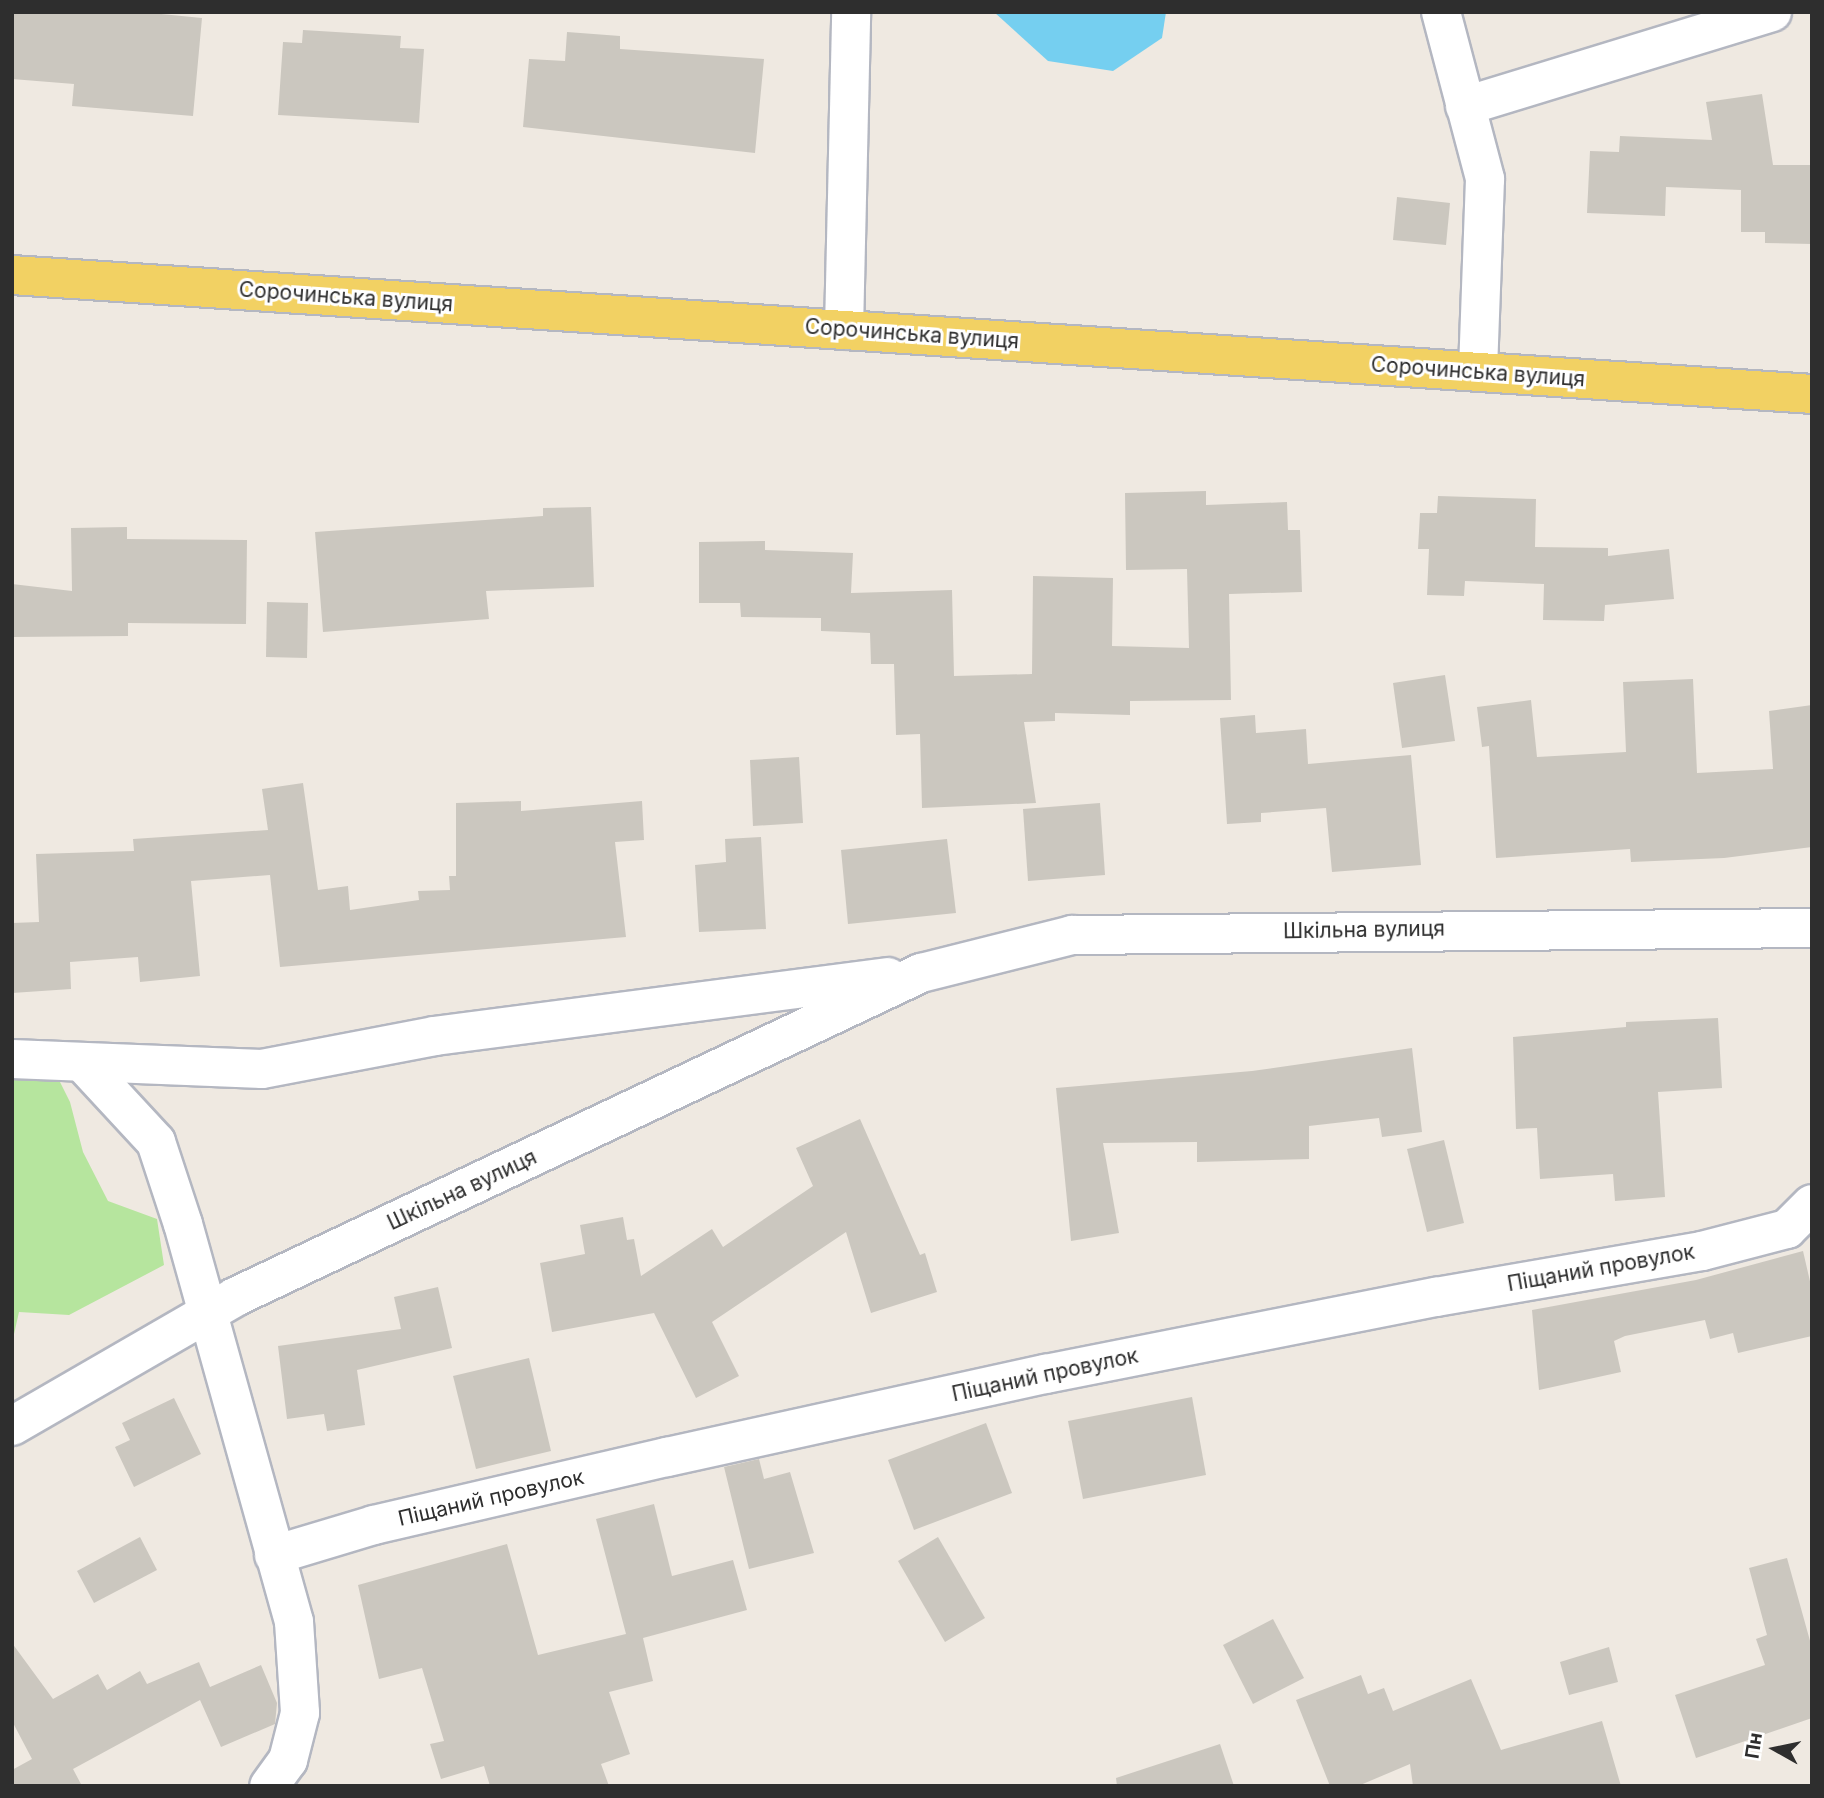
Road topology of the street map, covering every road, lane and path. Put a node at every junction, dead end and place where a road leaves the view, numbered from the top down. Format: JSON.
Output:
{"nodes":[{"id":1,"x":851,"y":12,"type":"edge"},
{"id":2,"x":1441,"y":12,"type":"edge"},
{"id":3,"x":1772,"y":12,"type":"edge"},
{"id":4,"x":1465,"y":106,"type":"junction"},
{"id":5,"x":12,"y":275,"type":"edge"},
{"id":6,"x":844,"y":330,"type":"junction"},
{"id":7,"x":1478,"y":372,"type":"junction"},
{"id":8,"x":1812,"y":394,"type":"edge"},
{"id":9,"x":1812,"y":928,"type":"edge"},
{"id":10,"x":921,"y":973,"type":"junction"},
{"id":11,"x":12,"y":1059,"type":"edge"},
{"id":12,"x":82,"y":1062,"type":"junction"},
{"id":13,"x":1812,"y":1204,"type":"edge"},
{"id":14,"x":205,"y":1314,"type":"junction"},
{"id":15,"x":12,"y":1426,"type":"edge"},
{"id":16,"x":274,"y":1555,"type":"junction"},
{"id":17,"x":288,"y":1777,"type":"edge"}],
"edges":[{"from":1,"to":6,"type":"street"},
{"from":2,"to":4,"type":"street"},
{"from":3,"to":4,"type":"street"},
{"from":4,"to":7,"type":"street"},
{"from":5,"to":6,"type":"main road","name":"Сорочинська вулиця"},
{"from":6,"to":7,"type":"main road","name":"Сорочинська вулиця"},
{"from":7,"to":8,"type":"main road","name":"Сорочинська вулиця"},
{"from":9,"to":10,"type":"street","name":"Шкільна вулиця"},
{"from":10,"to":12,"type":"street","name":"Шкільна вулиця"},
{"from":10,"to":14,"type":"street","name":"Шкільна вулиця"},
{"from":11,"to":12,"type":"street","name":"Шкільна вулиця"},
{"from":12,"to":14,"type":"street"},
{"from":13,"to":16,"type":"street","name":"Піщаний провулок"},
{"from":14,"to":15,"type":"street","name":"Шкільна вулиця"},
{"from":14,"to":16,"type":"street"},
{"from":16,"to":17,"type":"street"}]}
